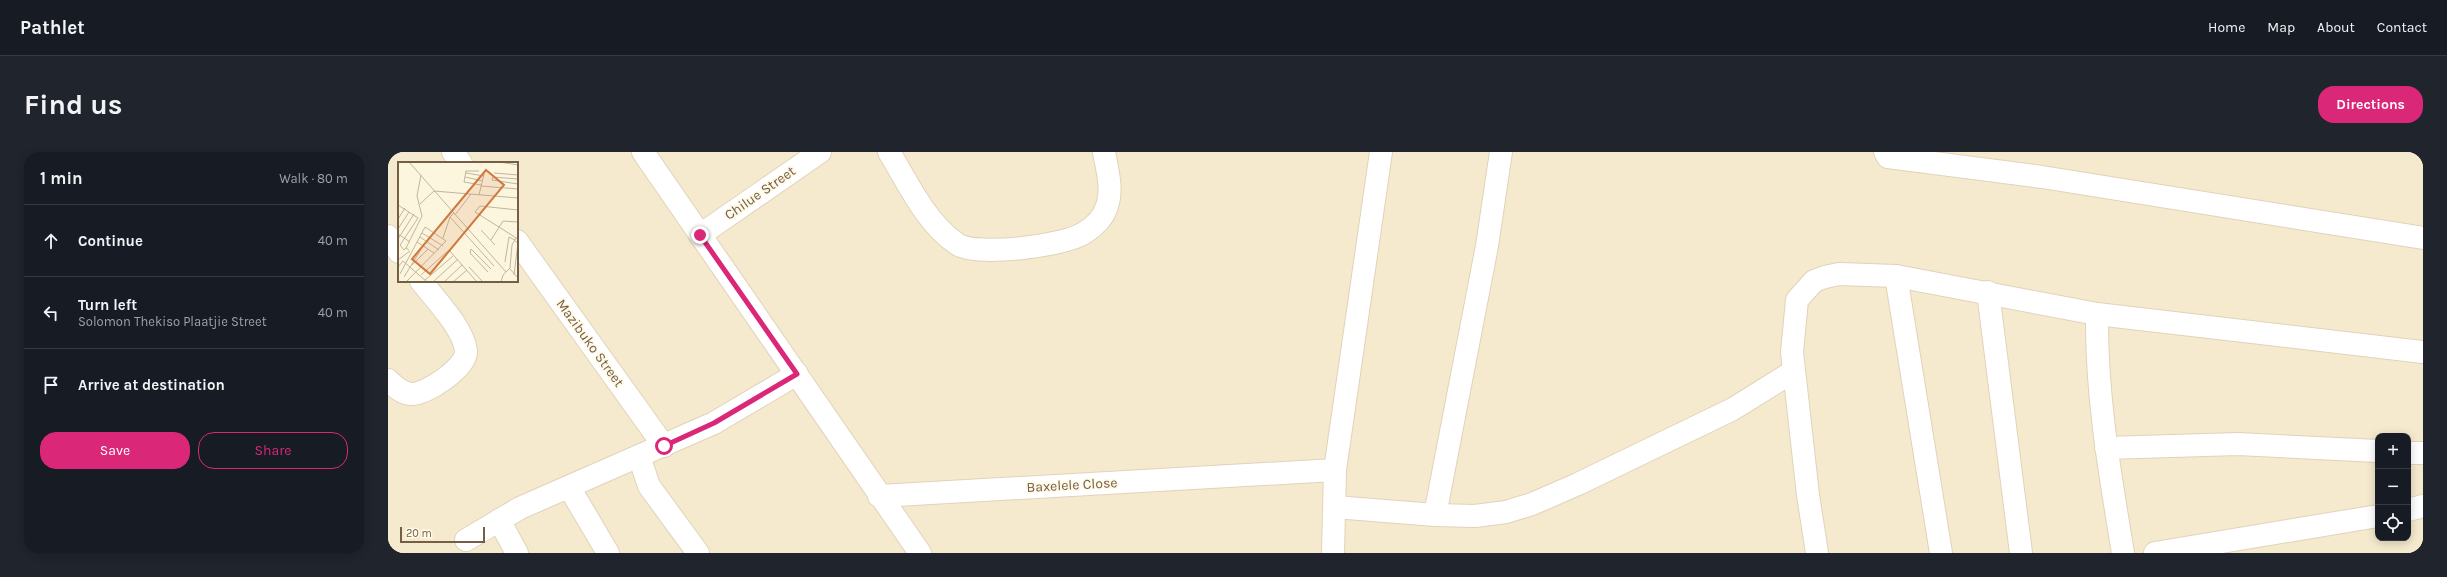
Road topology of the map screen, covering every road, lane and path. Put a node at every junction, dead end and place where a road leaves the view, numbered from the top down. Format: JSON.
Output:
{"nodes":[{"id":1,"x":453,"y":152,"type":"edge"},
{"id":2,"x":643,"y":152,"type":"edge"},
{"id":3,"x":820,"y":152,"type":"edge"},
{"id":4,"x":889,"y":152,"type":"edge"},
{"id":5,"x":1104,"y":152,"type":"edge"},
{"id":6,"x":1381,"y":152,"type":"edge"},
{"id":7,"x":1501,"y":152,"type":"edge"},
{"id":8,"x":1884,"y":152,"type":"edge"},
{"id":9,"x":460,"y":162,"type":"edge"},
{"id":10,"x":700,"y":235,"type":"junction"},
{"id":11,"x":388,"y":236,"type":"edge"},
{"id":12,"x":2423,"y":238,"type":"edge"},
{"id":13,"x":518,"y":242,"type":"edge"},
{"id":14,"x":398,"y":251,"type":"edge"},
{"id":15,"x":1896,"y":276,"type":"junction"},
{"id":16,"x":422,"y":282,"type":"edge"},
{"id":17,"x":1988,"y":292,"type":"junction"},
{"id":18,"x":2097,"y":314,"type":"junction"},
{"id":19,"x":2423,"y":352,"type":"edge"},
{"id":20,"x":1794,"y":371,"type":"junction"},
{"id":21,"x":797,"y":374,"type":"junction"},
{"id":22,"x":388,"y":380,"type":"edge"},
{"id":23,"x":664,"y":446,"type":"junction"},
{"id":24,"x":2106,"y":448,"type":"junction"},
{"id":25,"x":2375,"y":451,"type":"edge"},
{"id":26,"x":2411,"y":452,"type":"edge"},
{"id":27,"x":2423,"y":453,"type":"edge"},
{"id":28,"x":639,"y":456,"type":"junction"},
{"id":29,"x":1335,"y":470,"type":"junction"},
{"id":30,"x":570,"y":487,"type":"junction"},
{"id":31,"x":879,"y":496,"type":"junction"},
{"id":32,"x":2423,"y":506,"type":"edge"},
{"id":33,"x":1335,"y":507,"type":"junction"},
{"id":34,"x":2411,"y":509,"type":"edge"},
{"id":35,"x":1435,"y":514,"type":"junction"},
{"id":36,"x":2375,"y":516,"type":"edge"},
{"id":37,"x":499,"y":520,"type":"junction"},
{"id":38,"x":466,"y":540,"type":"dead end"},
{"id":39,"x":517,"y":553,"type":"edge"},
{"id":40,"x":608,"y":553,"type":"edge"},
{"id":41,"x":698,"y":553,"type":"edge"},
{"id":42,"x":920,"y":553,"type":"edge"},
{"id":43,"x":1333,"y":553,"type":"edge"},
{"id":44,"x":1817,"y":553,"type":"edge"},
{"id":45,"x":1941,"y":553,"type":"edge"},
{"id":46,"x":2022,"y":553,"type":"edge"},
{"id":47,"x":2123,"y":553,"type":"edge"},
{"id":48,"x":2155,"y":553,"type":"edge"}],
"edges":[{"from":1,"to":9,"type":"street"},
{"from":2,"to":10,"type":"street"},
{"from":3,"to":10,"type":"street","name":"Chilue Street"},
{"from":4,"to":5,"type":"street"},
{"from":6,"to":29,"type":"street"},
{"from":7,"to":35,"type":"street"},
{"from":8,"to":12,"type":"street"},
{"from":10,"to":21,"type":"street"},
{"from":11,"to":14,"type":"street"},
{"from":13,"to":23,"type":"street","name":"Mazibuko Street"},
{"from":15,"to":17,"type":"street"},
{"from":15,"to":20,"type":"street"},
{"from":15,"to":45,"type":"street"},
{"from":16,"to":22,"type":"street"},
{"from":17,"to":18,"type":"street"},
{"from":17,"to":46,"type":"street"},
{"from":18,"to":19,"type":"street"},
{"from":18,"to":24,"type":"street"},
{"from":20,"to":35,"type":"street"},
{"from":20,"to":44,"type":"street"},
{"from":21,"to":23,"type":"street"},
{"from":21,"to":31,"type":"street"},
{"from":23,"to":28,"type":"street"},
{"from":24,"to":25,"type":"street"},
{"from":24,"to":47,"type":"street"},
{"from":26,"to":27,"type":"street"},
{"from":28,"to":30,"type":"street"},
{"from":28,"to":41,"type":"street"},
{"from":29,"to":31,"type":"street","name":"Baxelele Close"},
{"from":29,"to":33,"type":"street"},
{"from":30,"to":37,"type":"street"},
{"from":30,"to":40,"type":"street"},
{"from":31,"to":42,"type":"street"},
{"from":32,"to":34,"type":"street"},
{"from":33,"to":35,"type":"street"},
{"from":33,"to":43,"type":"street"},
{"from":36,"to":48,"type":"street"},
{"from":37,"to":38,"type":"street"},
{"from":37,"to":39,"type":"street"}]}
